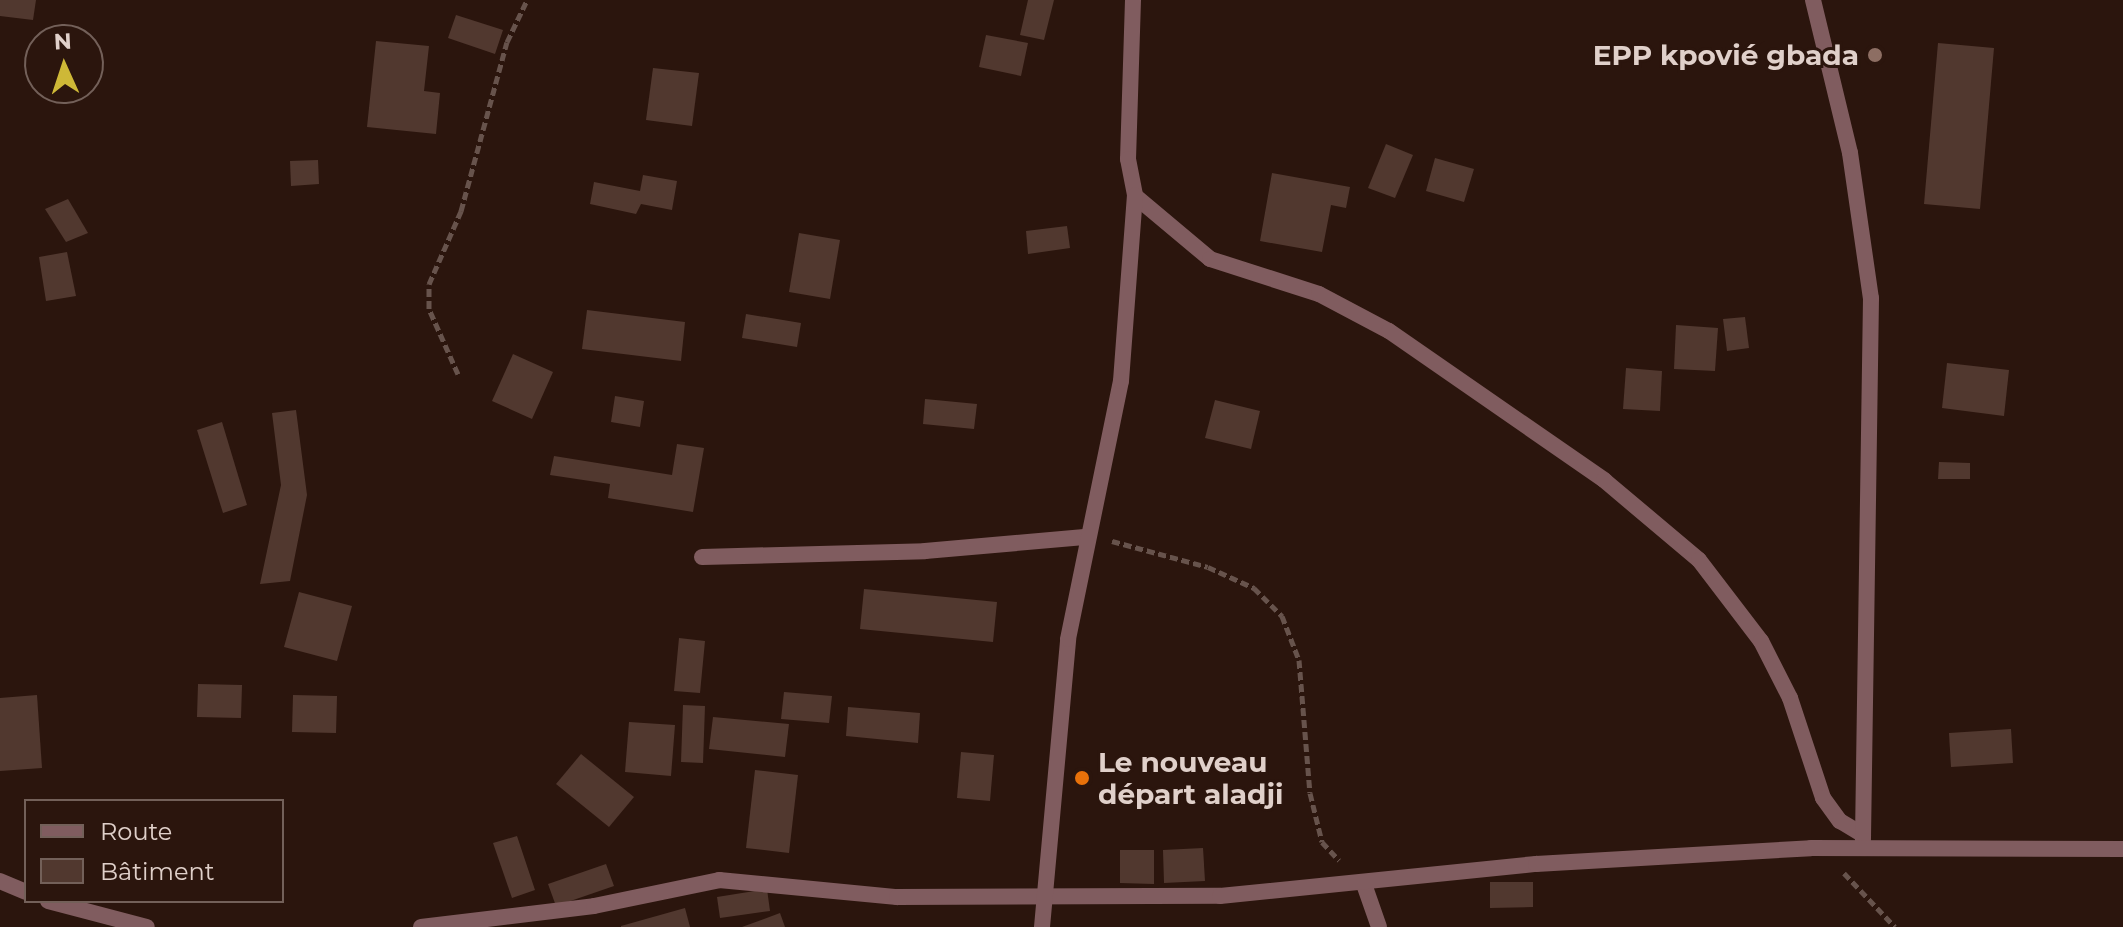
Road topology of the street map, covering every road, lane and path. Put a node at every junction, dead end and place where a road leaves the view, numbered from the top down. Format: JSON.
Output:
{"nodes":[{"id":1,"x":527,"y":0,"type":"edge"},
{"id":2,"x":1133,"y":0,"type":"edge"},
{"id":3,"x":1813,"y":0,"type":"edge"},
{"id":4,"x":1135,"y":196,"type":"junction"},
{"id":5,"x":458,"y":374,"type":"dead end"},
{"id":6,"x":1084,"y":537,"type":"junction"},
{"id":7,"x":702,"y":557,"type":"dead end"},
{"id":8,"x":1863,"y":841,"type":"junction"},
{"id":9,"x":1811,"y":848,"type":"junction"},
{"id":10,"x":2123,"y":849,"type":"edge"},
{"id":11,"x":0,"y":881,"type":"edge"},
{"id":12,"x":1365,"y":887,"type":"junction"},
{"id":13,"x":24,"y":891,"type":"edge"},
{"id":14,"x":1048,"y":899,"type":"junction"},
{"id":15,"x":56,"y":903,"type":"edge"},
{"id":16,"x":147,"y":927,"type":"edge"},
{"id":17,"x":421,"y":927,"type":"edge"},
{"id":18,"x":1042,"y":927,"type":"edge"},
{"id":19,"x":1379,"y":927,"type":"edge"},
{"id":20,"x":1895,"y":927,"type":"edge"}],
"edges":[{"from":1,"to":5,"type":"path"},
{"from":2,"to":4,"type":"street"},
{"from":3,"to":8,"type":"street"},
{"from":4,"to":6,"type":"street"},
{"from":4,"to":8,"type":"street"},
{"from":6,"to":7,"type":"street"},
{"from":6,"to":12,"type":"path"},
{"from":6,"to":14,"type":"street"},
{"from":8,"to":9,"type":"street"},
{"from":8,"to":10,"type":"street"},
{"from":9,"to":12,"type":"street"},
{"from":9,"to":20,"type":"path"},
{"from":11,"to":13,"type":"street"},
{"from":12,"to":14,"type":"street"},
{"from":12,"to":19,"type":"street"},
{"from":14,"to":17,"type":"street"},
{"from":14,"to":18,"type":"street"},
{"from":15,"to":16,"type":"street"}]}
